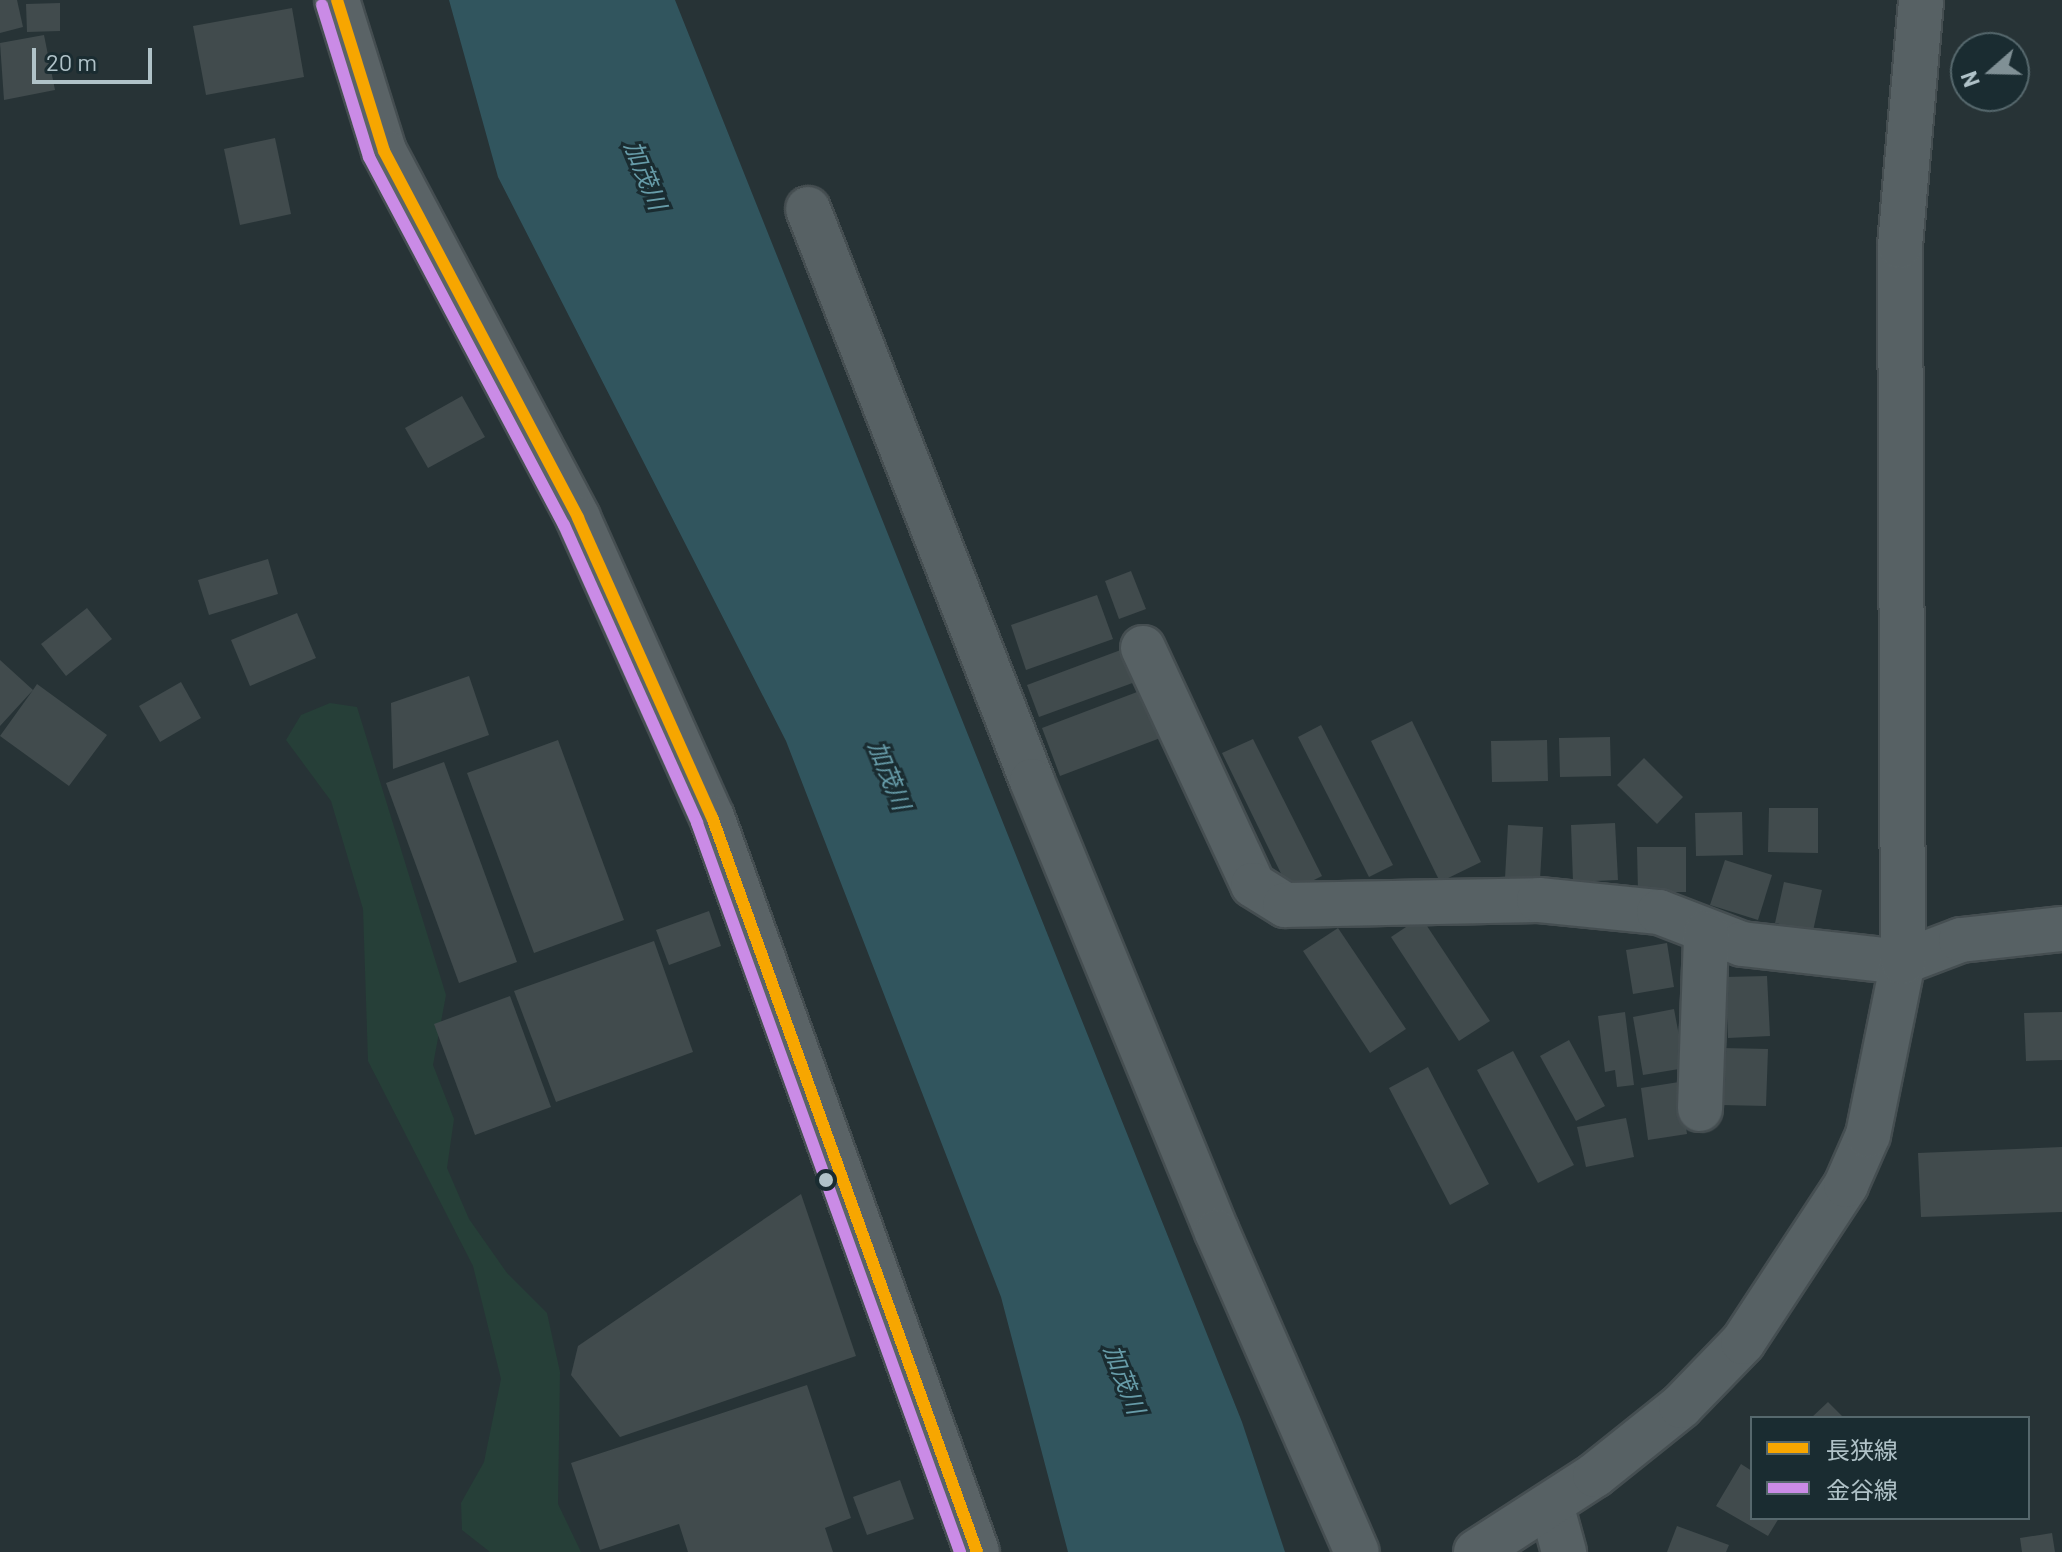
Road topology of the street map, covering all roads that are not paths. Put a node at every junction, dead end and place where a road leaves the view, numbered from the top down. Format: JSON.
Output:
{"nodes":[{"id":1,"x":337,"y":0,"type":"edge"},
{"id":2,"x":1921,"y":0,"type":"edge"},
{"id":3,"x":808,"y":209,"type":"dead end"},
{"id":4,"x":1143,"y":648,"type":"dead end"},
{"id":5,"x":2062,"y":929,"type":"edge"},
{"id":6,"x":1706,"y":933,"type":"junction"},
{"id":7,"x":1903,"y":962,"type":"junction"},
{"id":8,"x":1700,"y":1109,"type":"dead end"},
{"id":9,"x":1552,"y":1508,"type":"junction"},
{"id":10,"x":977,"y":1552,"type":"edge"},
{"id":11,"x":1357,"y":1552,"type":"edge"},
{"id":12,"x":1476,"y":1552,"type":"edge"},
{"id":13,"x":1564,"y":1552,"type":"edge"}],
"edges":[{"from":1,"to":10,"type":"main road"},
{"from":2,"to":7,"type":"street"},
{"from":3,"to":11,"type":"street"},
{"from":4,"to":6,"type":"street"},
{"from":5,"to":7,"type":"street"},
{"from":6,"to":7,"type":"street"},
{"from":6,"to":8,"type":"street"},
{"from":7,"to":9,"type":"street"},
{"from":9,"to":12,"type":"street"},
{"from":9,"to":13,"type":"street"}]}
